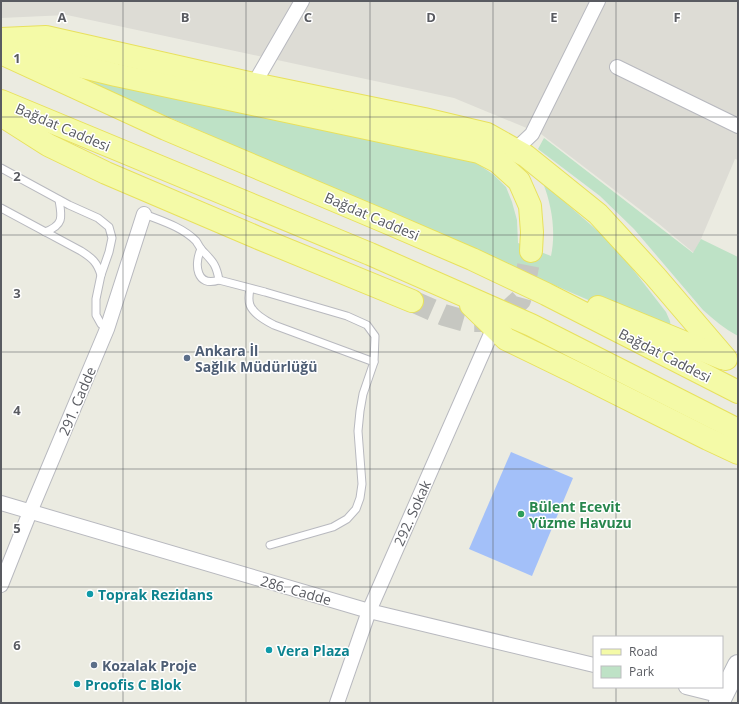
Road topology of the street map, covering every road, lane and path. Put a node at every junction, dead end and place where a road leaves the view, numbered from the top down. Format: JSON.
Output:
{"nodes":[{"id":1,"x":302,"y":1,"type":"edge"},
{"id":2,"x":598,"y":1,"type":"edge"},
{"id":3,"x":1,"y":40,"type":"edge"},
{"id":4,"x":1,"y":46,"type":"edge"},
{"id":5,"x":1,"y":53,"type":"edge"},
{"id":6,"x":618,"y":67,"type":"dead end"},
{"id":7,"x":254,"y":84,"type":"junction"},
{"id":8,"x":1,"y":101,"type":"edge"},
{"id":9,"x":1,"y":115,"type":"edge"},
{"id":10,"x":738,"y":126,"type":"edge"},
{"id":11,"x":515,"y":150,"type":"junction"},
{"id":12,"x":1,"y":168,"type":"edge"},
{"id":13,"x":59,"y":200,"type":"junction"},
{"id":14,"x":1,"y":208,"type":"edge"},
{"id":15,"x":144,"y":214,"type":"joint"},
{"id":16,"x":45,"y":232,"type":"junction"},
{"id":17,"x":201,"y":249,"type":"junction"},
{"id":18,"x":531,"y":251,"type":"tunnel mouth"},
{"id":19,"x":472,"y":259,"type":"junction"},
{"id":20,"x":101,"y":275,"type":"junction"},
{"id":21,"x":219,"y":280,"type":"junction"},
{"id":22,"x":250,"y":289,"type":"junction"},
{"id":23,"x":459,"y":293,"type":"junction"},
{"id":24,"x":412,"y":301,"type":"tunnel mouth"},
{"id":25,"x":494,"y":326,"type":"junction"},
{"id":26,"x":107,"y":329,"type":"junction"},
{"id":27,"x":374,"y":362,"type":"junction"},
{"id":28,"x":734,"y":364,"type":"edge"},
{"id":29,"x":738,"y":392,"type":"edge"},
{"id":30,"x":738,"y":430,"type":"edge"},
{"id":31,"x":738,"y":453,"type":"edge"},
{"id":32,"x":1,"y":503,"type":"edge"},
{"id":33,"x":30,"y":512,"type":"junction"},
{"id":34,"x":270,"y":545,"type":"dead end"},
{"id":35,"x":1,"y":585,"type":"edge"},
{"id":36,"x":368,"y":611,"type":"junction"},
{"id":37,"x":593,"y":665,"type":"edge"},
{"id":38,"x":738,"y":665,"type":"edge"},
{"id":39,"x":689,"y":688,"type":"edge"},
{"id":40,"x":721,"y":699,"type":"edge"},
{"id":41,"x":337,"y":703,"type":"edge"}],
"edges":[{"from":1,"to":7,"type":"street"},
{"from":2,"to":11,"type":"street"},
{"from":3,"to":7,"type":"main road"},
{"from":4,"to":18,"type":"main road"},
{"from":5,"to":19,"type":"main road","name":"Bağdat Caddesi"},
{"from":6,"to":10,"type":"street"},
{"from":7,"to":11,"type":"main road"},
{"from":8,"to":23,"type":"main road","name":"Bağdat Caddesi"},
{"from":9,"to":24,"type":"main road"},
{"from":11,"to":28,"type":"main road"},
{"from":12,"to":13,"type":"lane"},
{"from":13,"to":16,"type":"lane"},
{"from":13,"to":20,"type":"lane"},
{"from":14,"to":16,"type":"lane"},
{"from":15,"to":17,"type":"lane"},
{"from":15,"to":26,"type":"street","name":"291. Cadde"},
{"from":16,"to":20,"type":"lane"},
{"from":17,"to":21,"type":"lane"},
{"from":17,"to":21,"type":"lane"},
{"from":19,"to":28,"type":"main road"},
{"from":19,"to":29,"type":"main road","name":"Bağdat Caddesi"},
{"from":20,"to":26,"type":"lane"},
{"from":21,"to":22,"type":"lane"},
{"from":22,"to":27,"type":"lane"},
{"from":22,"to":27,"type":"lane"},
{"from":23,"to":25,"type":"main road"},
{"from":23,"to":30,"type":"main road","name":"Bağdat Caddesi"},
{"from":25,"to":31,"type":"main road"},
{"from":25,"to":36,"type":"street","name":"292. Sokak"},
{"from":26,"to":33,"type":"street","name":"291. Cadde"},
{"from":27,"to":34,"type":"lane"},
{"from":32,"to":33,"type":"street","name":"286. Cadde"},
{"from":33,"to":35,"type":"street","name":"291. Cadde"},
{"from":33,"to":36,"type":"street","name":"286. Cadde"},
{"from":36,"to":37,"type":"street","name":"286. Cadde"},
{"from":36,"to":41,"type":"street","name":"292. Sokak"},
{"from":38,"to":40,"type":"main road"},
{"from":39,"to":40,"type":"street"}]}
